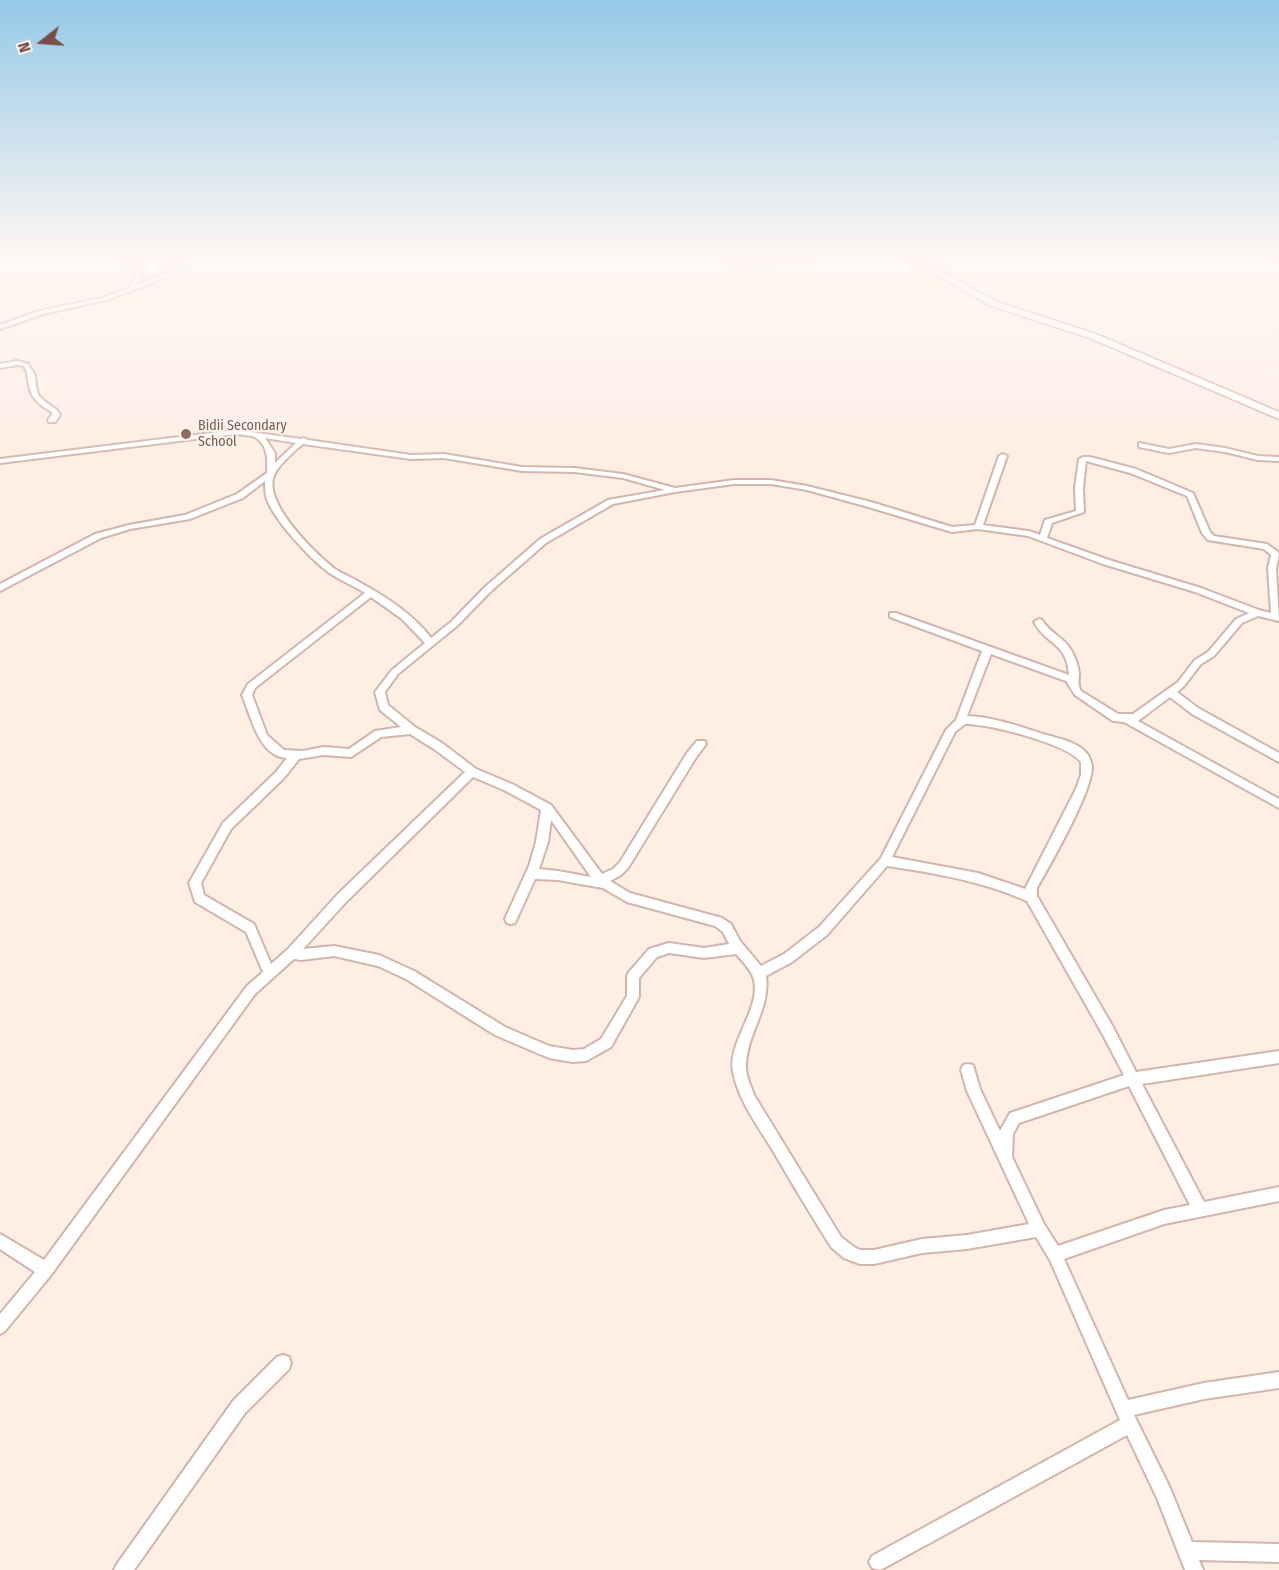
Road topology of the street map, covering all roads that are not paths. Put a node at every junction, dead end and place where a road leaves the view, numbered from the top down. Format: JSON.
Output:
{"nodes":[{"id":1,"x":1072,"y":329,"type":"edge"},
{"id":2,"x":0,"y":366,"type":"edge"},
{"id":3,"x":1279,"y":416,"type":"edge"},
{"id":4,"x":52,"y":420,"type":"dead end"},
{"id":5,"x":254,"y":433,"type":"junction"},
{"id":6,"x":304,"y":440,"type":"junction"},
{"id":7,"x":1142,"y":445,"type":"dead end"},
{"id":8,"x":1003,"y":456,"type":"dead end"},
{"id":9,"x":1279,"y":459,"type":"edge"},
{"id":10,"x":0,"y":460,"type":"edge"},
{"id":11,"x":270,"y":474,"type":"junction"},
{"id":12,"x":675,"y":490,"type":"junction"},
{"id":13,"x":978,"y":527,"type":"junction"},
{"id":14,"x":1043,"y":539,"type":"junction"},
{"id":15,"x":0,"y":588,"type":"edge"},
{"id":16,"x":370,"y":593,"type":"junction"},
{"id":17,"x":1257,"y":612,"type":"junction"},
{"id":18,"x":893,"y":615,"type":"dead end"},
{"id":19,"x":1277,"y":617,"type":"edge"},
{"id":20,"x":1039,"y":622,"type":"dead end"},
{"id":21,"x":430,"y":643,"type":"junction"},
{"id":22,"x":987,"y":651,"type":"junction"},
{"id":23,"x":1073,"y":684,"type":"junction"},
{"id":24,"x":1171,"y":693,"type":"junction"},
{"id":25,"x":1128,"y":720,"type":"junction"},
{"id":26,"x":960,"y":722,"type":"junction"},
{"id":27,"x":411,"y":730,"type":"junction"},
{"id":28,"x":700,"y":744,"type":"dead end"},
{"id":29,"x":295,"y":756,"type":"junction"},
{"id":30,"x":1279,"y":758,"type":"edge"},
{"id":31,"x":472,"y":772,"type":"junction"},
{"id":32,"x":1279,"y":804,"type":"edge"},
{"id":33,"x":547,"y":808,"type":"junction"},
{"id":34,"x":885,"y":861,"type":"junction"},
{"id":35,"x":530,"y":875,"type":"junction"},
{"id":36,"x":603,"y":882,"type":"junction"},
{"id":37,"x":1031,"y":897,"type":"junction"},
{"id":38,"x":511,"y":919,"type":"dead end"},
{"id":39,"x":738,"y":948,"type":"junction"},
{"id":40,"x":292,"y":953,"type":"junction"},
{"id":41,"x":269,"y":972,"type":"junction"},
{"id":42,"x":758,"y":974,"type":"junction"},
{"id":43,"x":1279,"y":1057,"type":"edge"},
{"id":44,"x":968,"y":1070,"type":"dead end"},
{"id":45,"x":1131,"y":1079,"type":"junction"},
{"id":46,"x":1005,"y":1158,"type":"junction"},
{"id":47,"x":1279,"y":1194,"type":"edge"},
{"id":48,"x":1200,"y":1210,"type":"junction"},
{"id":49,"x":1039,"y":1229,"type":"junction"},
{"id":50,"x":0,"y":1241,"type":"edge"},
{"id":51,"x":1055,"y":1255,"type":"junction"},
{"id":52,"x":46,"y":1269,"type":"junction"},
{"id":53,"x":0,"y":1326,"type":"edge"},
{"id":54,"x":283,"y":1362,"type":"dead end"},
{"id":55,"x":1279,"y":1380,"type":"edge"},
{"id":56,"x":1126,"y":1417,"type":"junction"},
{"id":57,"x":1186,"y":1551,"type":"junction"},
{"id":58,"x":1279,"y":1553,"type":"edge"},
{"id":59,"x":878,"y":1562,"type":"dead end"},
{"id":60,"x":123,"y":1570,"type":"edge"},
{"id":61,"x":1194,"y":1570,"type":"edge"}],
"edges":[{"from":1,"to":3,"type":"main road"},
{"from":2,"to":4,"type":"street"},
{"from":5,"to":6,"type":"street"},
{"from":5,"to":10,"type":"street"},
{"from":5,"to":11,"type":"street"},
{"from":6,"to":11,"type":"street"},
{"from":6,"to":12,"type":"street"},
{"from":7,"to":9,"type":"street"},
{"from":8,"to":13,"type":"street"},
{"from":11,"to":15,"type":"street"},
{"from":11,"to":16,"type":"street"},
{"from":12,"to":13,"type":"street"},
{"from":12,"to":21,"type":"street"},
{"from":13,"to":14,"type":"street"},
{"from":14,"to":17,"type":"street"},
{"from":14,"to":19,"type":"street"},
{"from":16,"to":21,"type":"street"},
{"from":16,"to":29,"type":"street"},
{"from":17,"to":19,"type":"street"},
{"from":17,"to":24,"type":"street"},
{"from":18,"to":22,"type":"street"},
{"from":20,"to":23,"type":"street"},
{"from":21,"to":27,"type":"street"},
{"from":22,"to":23,"type":"street"},
{"from":22,"to":26,"type":"street"},
{"from":23,"to":25,"type":"street"},
{"from":24,"to":25,"type":"street"},
{"from":24,"to":30,"type":"street"},
{"from":25,"to":32,"type":"street"},
{"from":26,"to":34,"type":"street"},
{"from":26,"to":37,"type":"street"},
{"from":27,"to":29,"type":"street"},
{"from":27,"to":31,"type":"street"},
{"from":28,"to":36,"type":"street"},
{"from":29,"to":41,"type":"street"},
{"from":31,"to":33,"type":"street"},
{"from":31,"to":40,"type":"street"},
{"from":33,"to":35,"type":"street"},
{"from":33,"to":36,"type":"street"},
{"from":34,"to":37,"type":"street"},
{"from":34,"to":42,"type":"street"},
{"from":35,"to":36,"type":"street"},
{"from":35,"to":38,"type":"street"},
{"from":36,"to":39,"type":"street"},
{"from":37,"to":45,"type":"street"},
{"from":39,"to":40,"type":"street"},
{"from":39,"to":42,"type":"street"},
{"from":40,"to":41,"type":"street"},
{"from":41,"to":52,"type":"street"},
{"from":42,"to":49,"type":"street"},
{"from":43,"to":45,"type":"street"},
{"from":44,"to":46,"type":"street"},
{"from":45,"to":46,"type":"street"},
{"from":45,"to":48,"type":"street"},
{"from":46,"to":49,"type":"street"},
{"from":47,"to":48,"type":"street"},
{"from":48,"to":51,"type":"street"},
{"from":49,"to":51,"type":"street"},
{"from":50,"to":52,"type":"street"},
{"from":51,"to":56,"type":"street"},
{"from":52,"to":53,"type":"street"},
{"from":54,"to":60,"type":"street"},
{"from":55,"to":56,"type":"street"},
{"from":56,"to":57,"type":"street"},
{"from":56,"to":59,"type":"street"},
{"from":57,"to":58,"type":"street"},
{"from":57,"to":61,"type":"street"}]}
